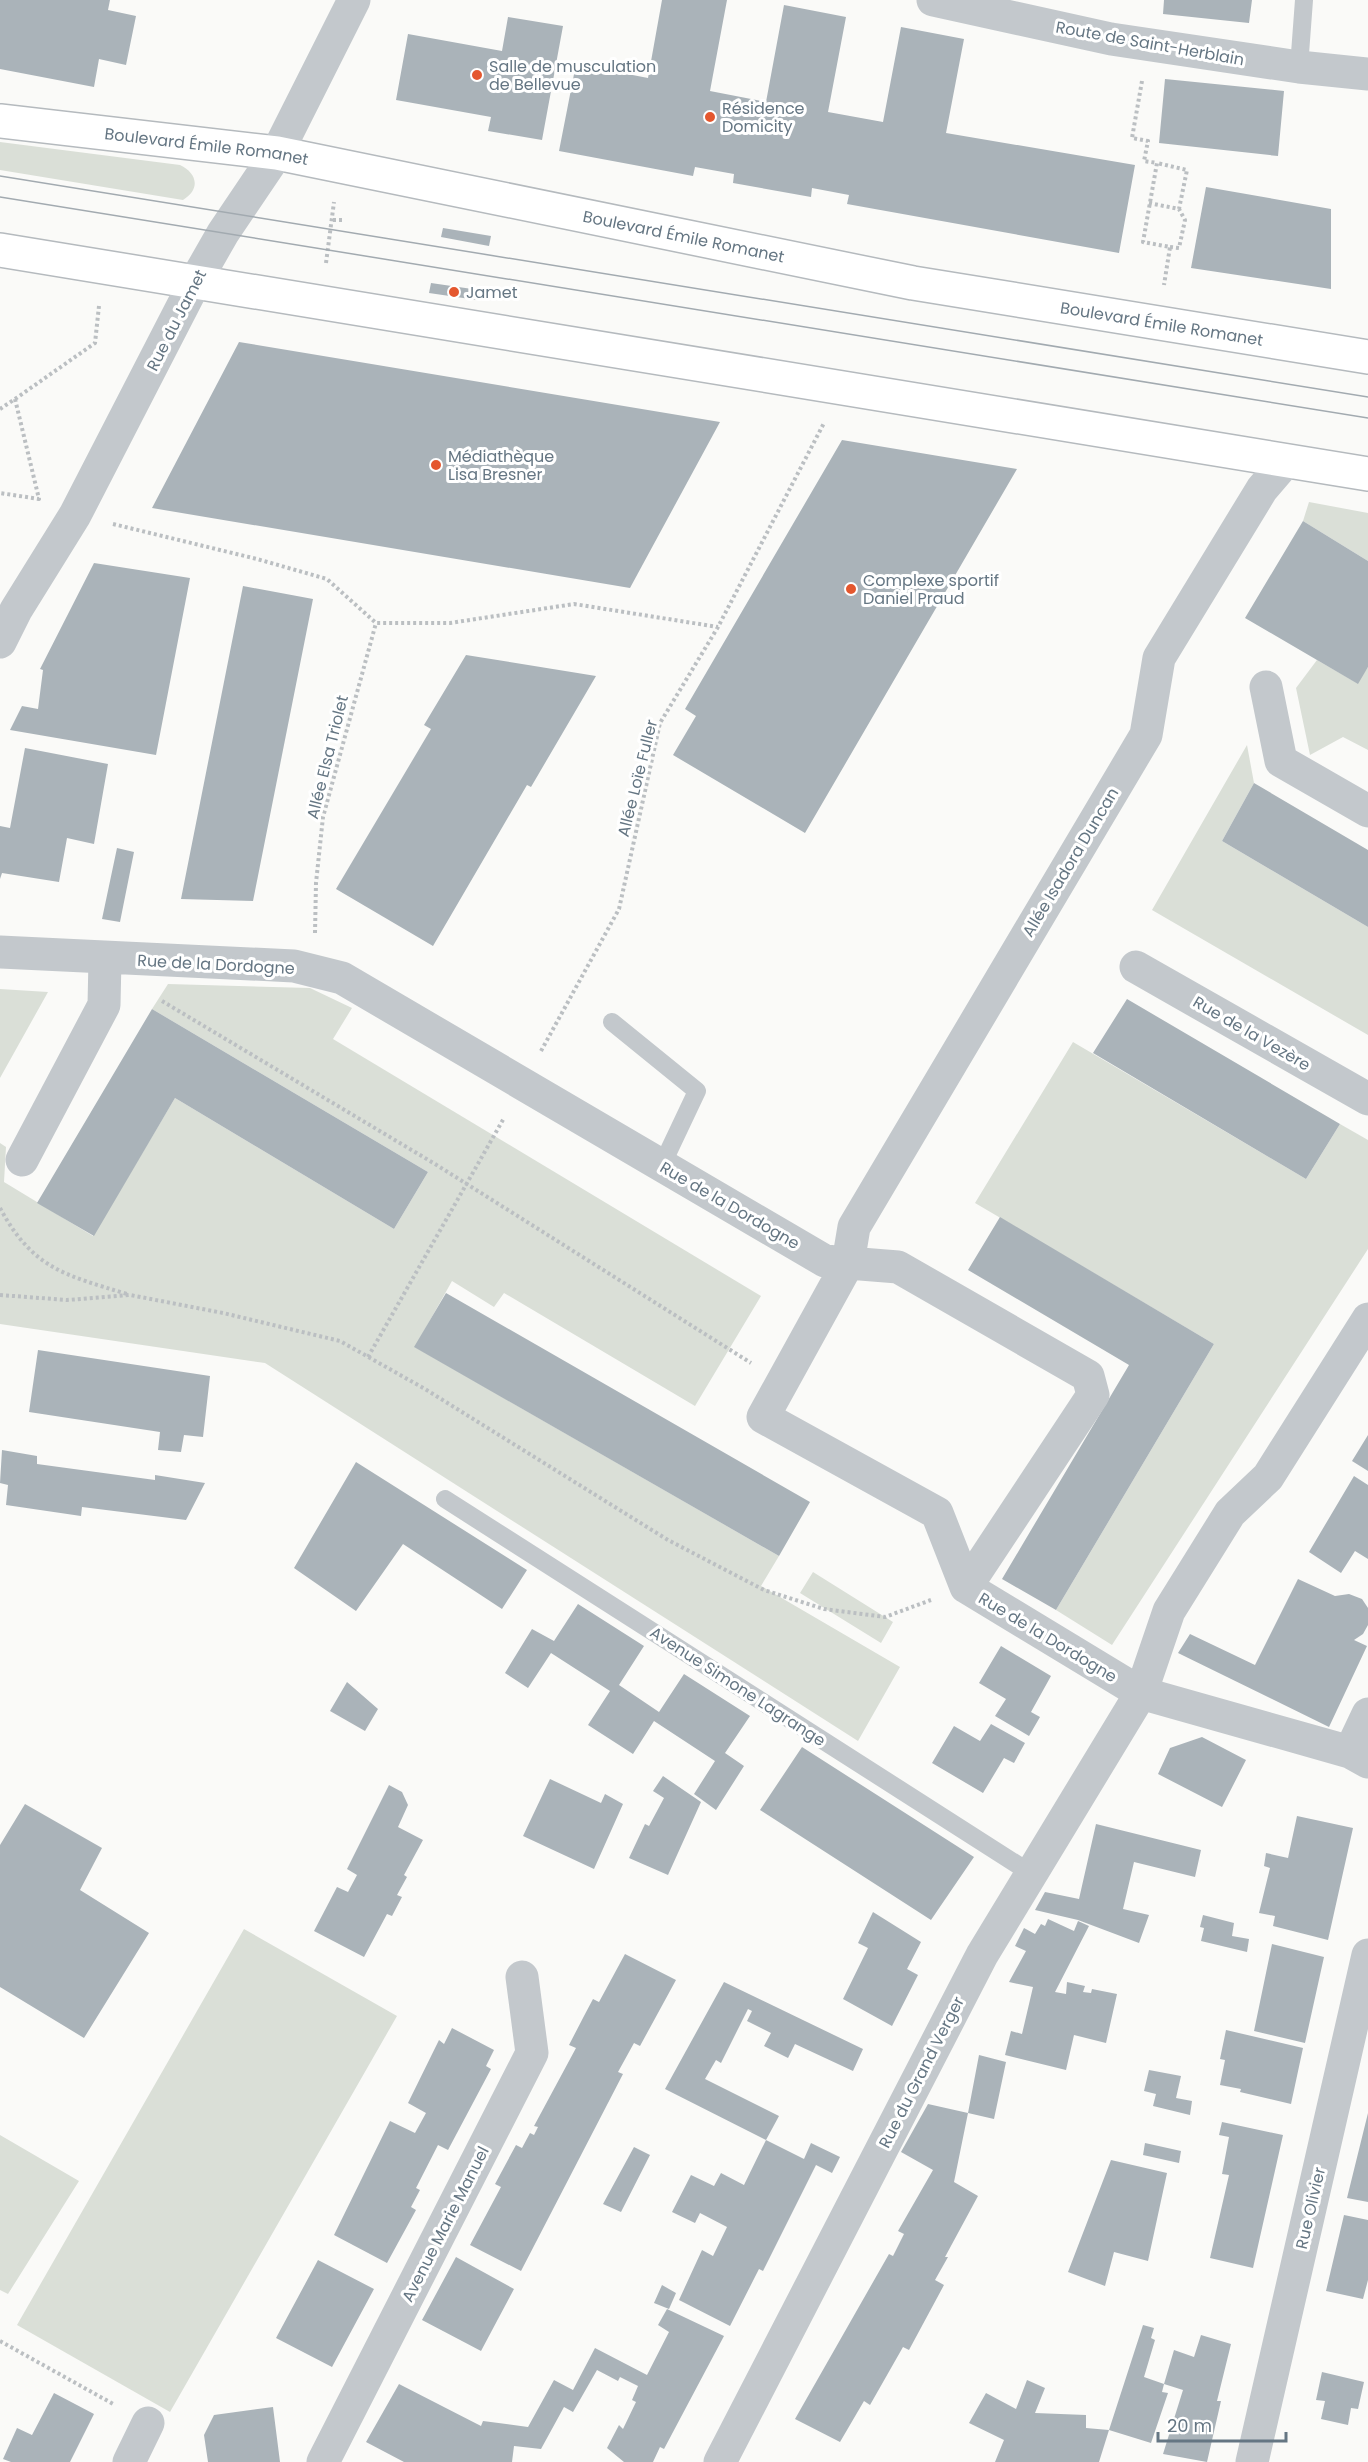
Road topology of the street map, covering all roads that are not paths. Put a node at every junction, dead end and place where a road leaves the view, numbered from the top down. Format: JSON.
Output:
{"nodes":[{"id":1,"x":354,"y":0,"type":"edge"},
{"id":2,"x":933,"y":0,"type":"edge"},
{"id":3,"x":1304,"y":0,"type":"edge"},
{"id":4,"x":1299,"y":67,"type":"junction"},
{"id":5,"x":1368,"y":74,"type":"edge"},
{"id":6,"x":0,"y":121,"type":"edge"},
{"id":7,"x":277,"y":153,"type":"junction"},
{"id":8,"x":0,"y":250,"type":"edge"},
{"id":9,"x":195,"y":282,"type":"junction"},
{"id":10,"x":1368,"y":357,"type":"edge"},
{"id":11,"x":1286,"y":461,"type":"junction"},
{"id":12,"x":1368,"y":474,"type":"edge"},
{"id":13,"x":0,"y":642,"type":"edge"},
{"id":14,"x":1266,"y":687,"type":"dead end"},
{"id":15,"x":1368,"y":811,"type":"edge"},
{"id":16,"x":0,"y":952,"type":"edge"},
{"id":17,"x":105,"y":959,"type":"junction"},
{"id":18,"x":1136,"y":967,"type":"dead end"},
{"id":19,"x":612,"y":1022,"type":"dead end"},
{"id":20,"x":1368,"y":1099,"type":"edge"},
{"id":21,"x":22,"y":1160,"type":"dead end"},
{"id":22,"x":662,"y":1165,"type":"junction"},
{"id":23,"x":848,"y":1263,"type":"junction"},
{"id":24,"x":1368,"y":1319,"type":"edge"},
{"id":25,"x":445,"y":1499,"type":"dead end"},
{"id":26,"x":966,"y":1587,"type":"junction"},
{"id":27,"x":1141,"y":1693,"type":"junction"},
{"id":28,"x":1368,"y":1714,"type":"edge"},
{"id":29,"x":1359,"y":1757,"type":"edge"},
{"id":30,"x":1032,"y":1874,"type":"junction"},
{"id":31,"x":1368,"y":1955,"type":"edge"},
{"id":32,"x":522,"y":1977,"type":"dead end"},
{"id":33,"x":148,"y":2423,"type":"road end"},
{"id":34,"x":129,"y":2462,"type":"edge"},
{"id":35,"x":323,"y":2462,"type":"edge"},
{"id":36,"x":720,"y":2462,"type":"edge"},
{"id":37,"x":1252,"y":2462,"type":"edge"}],
"edges":[{"from":1,"to":7,"type":"street","name":"Rue du Jamet"},
{"from":2,"to":4,"type":"street","name":"Route de Saint-Herblain"},
{"from":3,"to":4,"type":"lane"},
{"from":4,"to":5,"type":"street","name":"Route de Saint-Herblain"},
{"from":6,"to":7,"type":"main road","name":"Boulevard Émile Romanet"},
{"from":7,"to":9,"type":"street","name":"Rue du Jamet"},
{"from":7,"to":10,"type":"main road","name":"Boulevard Émile Romanet"},
{"from":8,"to":9,"type":"main road"},
{"from":9,"to":11,"type":"main road"},
{"from":9,"to":13,"type":"street","name":"Rue du Jamet"},
{"from":11,"to":12,"type":"main road"},
{"from":11,"to":23,"type":"street","name":"Allée Isadora Duncan"},
{"from":14,"to":15,"type":"street"},
{"from":16,"to":17,"type":"street","name":"Rue de la Dordogne"},
{"from":17,"to":21,"type":"street"},
{"from":17,"to":22,"type":"street","name":"Rue de la Dordogne"},
{"from":18,"to":20,"type":"street","name":"Rue de la Vezère"},
{"from":19,"to":22,"type":"lane"},
{"from":22,"to":23,"type":"street","name":"Rue de la Dordogne"},
{"from":23,"to":26,"type":"street","name":"Rue de la Dordogne"},
{"from":23,"to":26,"type":"street"},
{"from":24,"to":27,"type":"street","name":"Rue du Grand Verger"},
{"from":25,"to":30,"type":"lane","name":"Avenue Simone Lagrange"},
{"from":26,"to":27,"type":"street","name":"Rue de la Dordogne"},
{"from":27,"to":29,"type":"street","name":"Rue de la Dordogne"},
{"from":27,"to":30,"type":"street","name":"Rue du Grand Verger"},
{"from":28,"to":29,"type":"street"},
{"from":30,"to":36,"type":"street","name":"Rue du Grand Verger"},
{"from":31,"to":37,"type":"street","name":"Rue Olivier"},
{"from":32,"to":35,"type":"street","name":"Avenue Marie Manuel"},
{"from":33,"to":34,"type":"street"}]}
